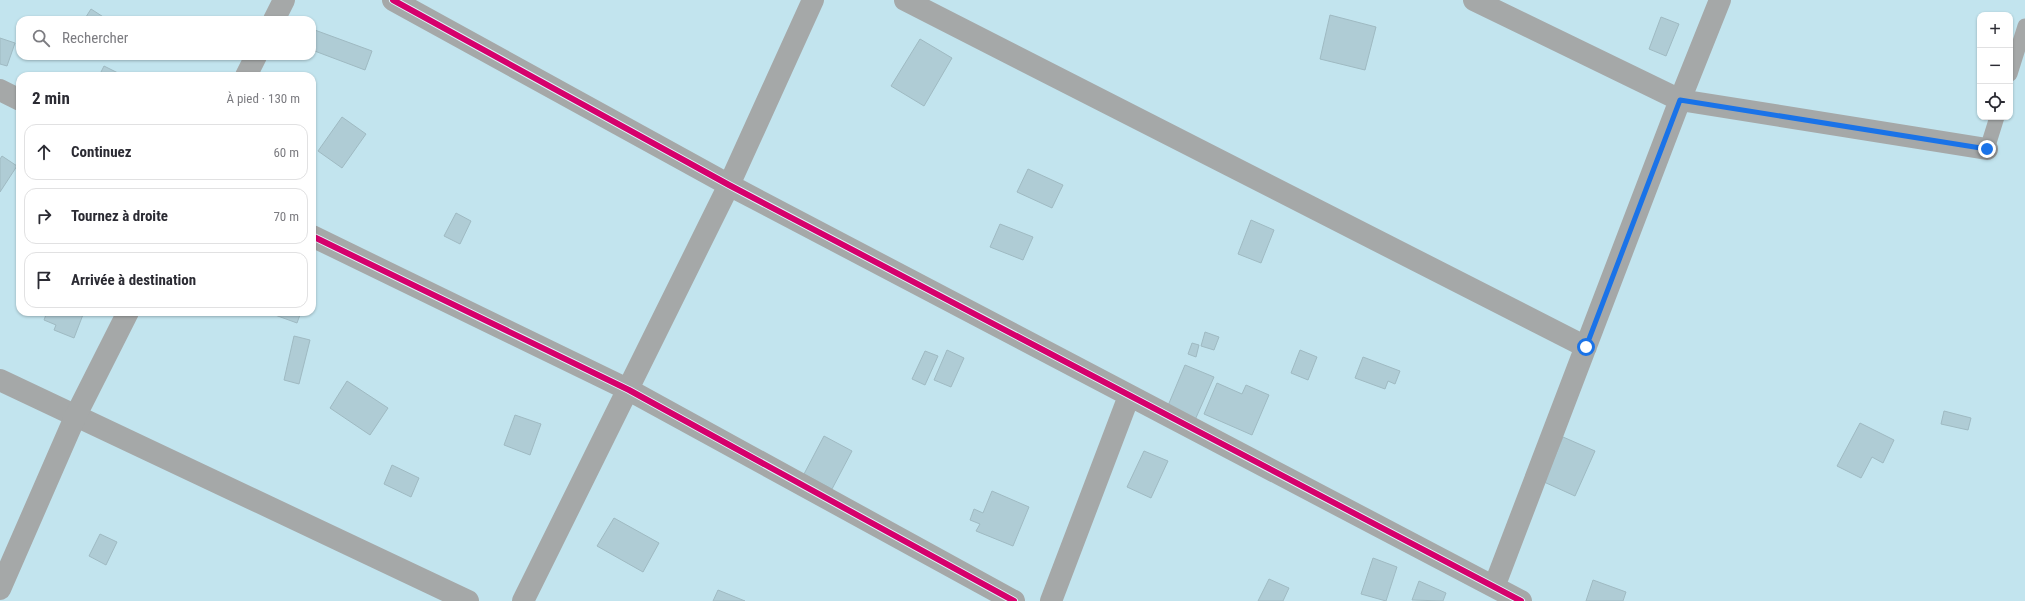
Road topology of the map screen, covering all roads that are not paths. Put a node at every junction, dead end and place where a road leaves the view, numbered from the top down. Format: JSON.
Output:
{"nodes":[{"id":1,"x":284,"y":0,"type":"edge"},
{"id":2,"x":393,"y":0,"type":"edge"},
{"id":3,"x":813,"y":0,"type":"edge"},
{"id":4,"x":905,"y":0,"type":"edge"},
{"id":5,"x":1474,"y":0,"type":"edge"},
{"id":6,"x":1720,"y":0,"type":"edge"},
{"id":7,"x":276,"y":16,"type":"edge"},
{"id":8,"x":2025,"y":26,"type":"edge"},
{"id":9,"x":254,"y":60,"type":"edge"},
{"id":10,"x":2013,"y":64,"type":"edge"},
{"id":11,"x":248,"y":72,"type":"edge"},
{"id":12,"x":0,"y":90,"type":"edge"},
{"id":13,"x":16,"y":98,"type":"edge"},
{"id":14,"x":1680,"y":100,"type":"junction"},
{"id":15,"x":1996,"y":120,"type":"edge"},
{"id":16,"x":1987,"y":149,"type":"joint"},
{"id":17,"x":730,"y":185,"type":"junction"},
{"id":18,"x":316,"y":238,"type":"edge"},
{"id":19,"x":126,"y":316,"type":"edge"},
{"id":20,"x":1586,"y":347,"type":"junction"},
{"id":21,"x":0,"y":380,"type":"edge"},
{"id":22,"x":629,"y":390,"type":"junction"},
{"id":23,"x":1129,"y":396,"type":"junction"},
{"id":24,"x":76,"y":415,"type":"junction"},
{"id":25,"x":1494,"y":587,"type":"junction"},
{"id":26,"x":0,"y":589,"type":"edge"},
{"id":27,"x":1056,"y":600,"type":"edge"},
{"id":28,"x":468,"y":601,"type":"edge"},
{"id":29,"x":523,"y":601,"type":"edge"},
{"id":30,"x":1014,"y":601,"type":"edge"},
{"id":31,"x":1521,"y":601,"type":"edge"}],
"edges":[{"from":1,"to":7,"type":"street"},
{"from":2,"to":17,"type":"street"},
{"from":3,"to":17,"type":"street"},
{"from":4,"to":20,"type":"street"},
{"from":5,"to":14,"type":"street"},
{"from":6,"to":14,"type":"street"},
{"from":8,"to":10,"type":"lane"},
{"from":9,"to":11,"type":"street"},
{"from":12,"to":13,"type":"street"},
{"from":14,"to":16,"type":"street"},
{"from":14,"to":20,"type":"street"},
{"from":15,"to":16,"type":"lane"},
{"from":17,"to":22,"type":"street"},
{"from":17,"to":23,"type":"street"},
{"from":18,"to":22,"type":"street"},
{"from":19,"to":24,"type":"street"},
{"from":20,"to":25,"type":"street"},
{"from":21,"to":24,"type":"street"},
{"from":22,"to":29,"type":"street"},
{"from":22,"to":30,"type":"street"},
{"from":23,"to":25,"type":"street"},
{"from":23,"to":27,"type":"street"},
{"from":24,"to":26,"type":"street"},
{"from":24,"to":28,"type":"street"},
{"from":25,"to":31,"type":"street"}]}
